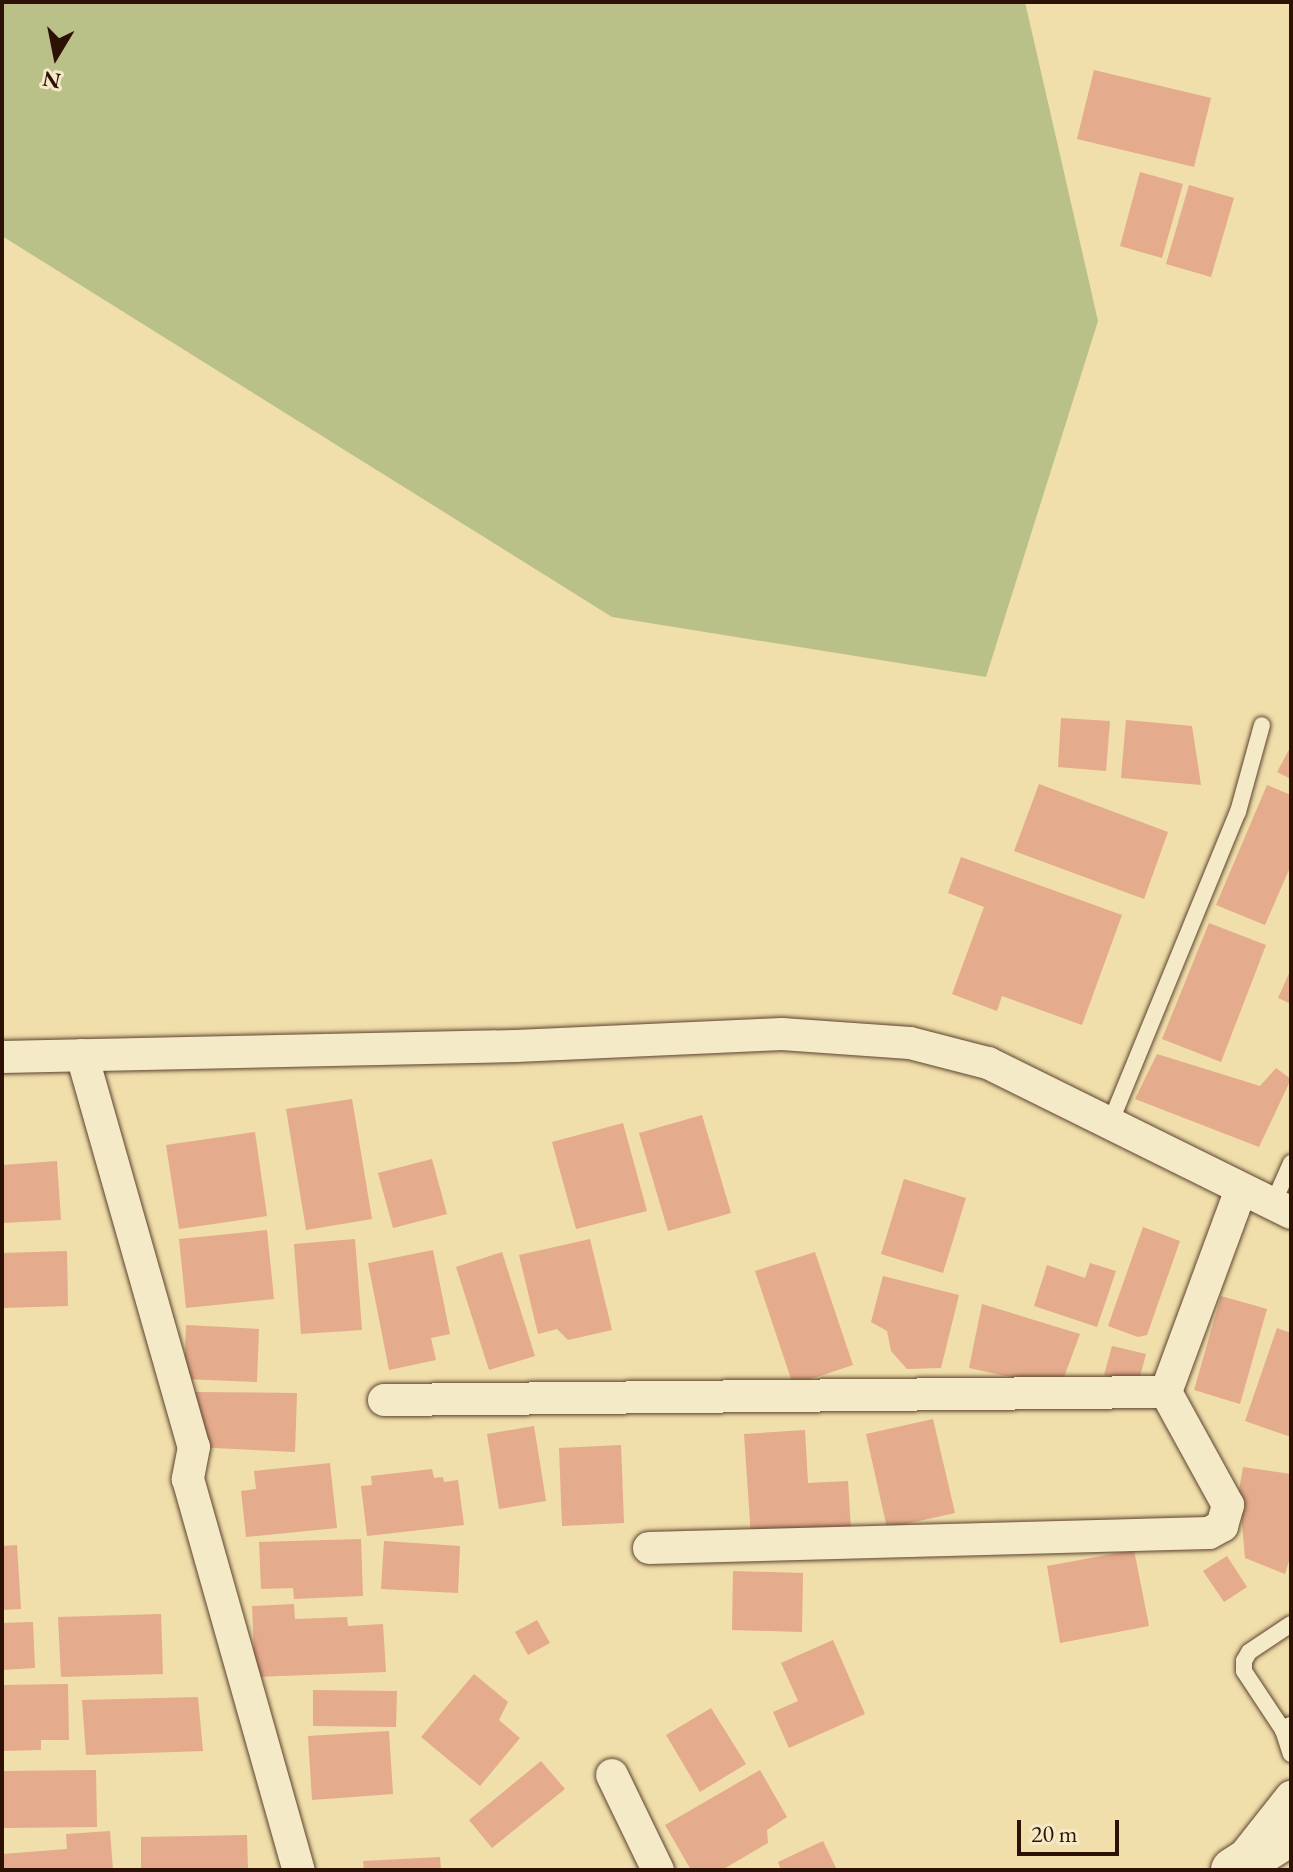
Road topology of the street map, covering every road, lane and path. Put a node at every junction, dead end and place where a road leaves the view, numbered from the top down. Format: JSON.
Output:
{"nodes":[{"id":1,"x":1262,"y":725,"type":"dead end"},
{"id":2,"x":82,"y":1055,"type":"junction"},
{"id":3,"x":2,"y":1057,"type":"edge"},
{"id":4,"x":1111,"y":1121,"type":"junction"},
{"id":5,"x":1291,"y":1163,"type":"edge"},
{"id":6,"x":1241,"y":1189,"type":"junction"},
{"id":7,"x":1282,"y":1210,"type":"edge"},
{"id":8,"x":1166,"y":1392,"type":"junction"},
{"id":9,"x":384,"y":1400,"type":"dead end"},
{"id":10,"x":649,"y":1548,"type":"dead end"},
{"id":11,"x":1291,"y":1624,"type":"edge"},
{"id":12,"x":1287,"y":1727,"type":"edge"},
{"id":13,"x":1291,"y":1754,"type":"edge"},
{"id":14,"x":612,"y":1775,"type":"dead end"},
{"id":15,"x":1291,"y":1797,"type":"edge"},
{"id":16,"x":1291,"y":1833,"type":"edge"},
{"id":17,"x":1234,"y":1869,"type":"edge"},
{"id":18,"x":299,"y":1870,"type":"edge"},
{"id":19,"x":658,"y":1870,"type":"edge"}],
"edges":[{"from":1,"to":4,"type":"lane"},
{"from":2,"to":3,"type":"street"},
{"from":2,"to":4,"type":"street"},
{"from":2,"to":18,"type":"street"},
{"from":4,"to":6,"type":"street"},
{"from":5,"to":7,"type":"lane"},
{"from":6,"to":7,"type":"street"},
{"from":6,"to":8,"type":"street"},
{"from":8,"to":9,"type":"street"},
{"from":8,"to":10,"type":"street"},
{"from":11,"to":12,"type":"lane"},
{"from":12,"to":13,"type":"lane"},
{"from":14,"to":19,"type":"street"},
{"from":15,"to":17,"type":"street"},
{"from":16,"to":17,"type":"main road"}]}
